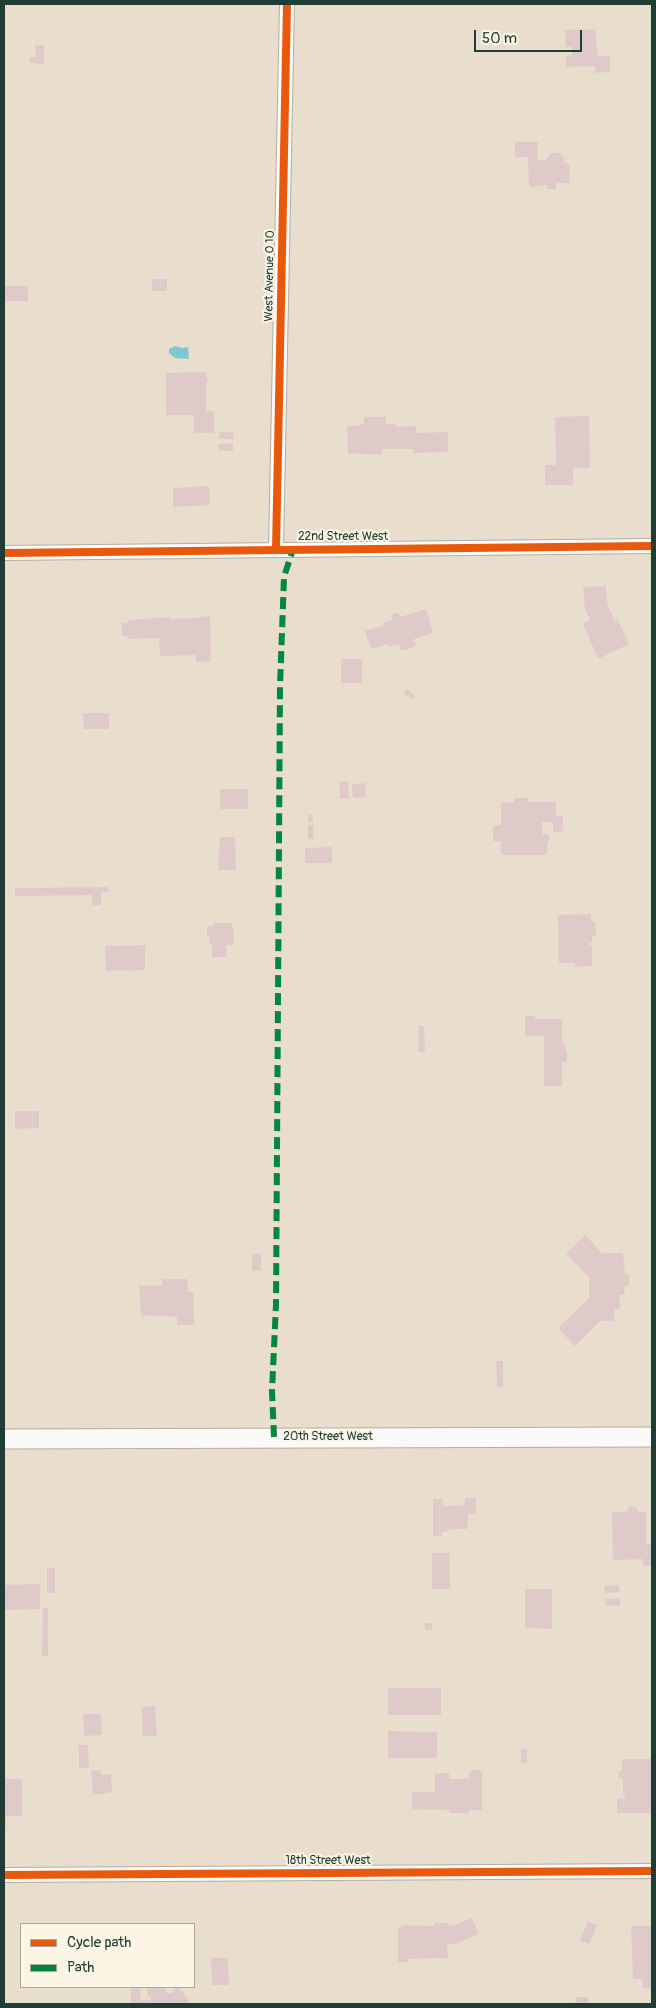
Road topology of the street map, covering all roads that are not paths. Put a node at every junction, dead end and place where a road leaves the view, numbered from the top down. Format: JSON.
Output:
{"nodes":[{"id":1,"x":287,"y":4,"type":"edge"},
{"id":2,"x":652,"y":546,"type":"edge"},
{"id":3,"x":276,"y":549,"type":"junction"},
{"id":4,"x":4,"y":552,"type":"edge"},
{"id":5,"x":652,"y":1437,"type":"edge"},
{"id":6,"x":4,"y":1439,"type":"edge"},
{"id":7,"x":652,"y":1871,"type":"edge"},
{"id":8,"x":4,"y":1875,"type":"edge"}],
"edges":[{"from":1,"to":3,"type":"street","name":"West Avenue O 10"},
{"from":2,"to":3,"type":"street","name":"22nd Street West"},
{"from":3,"to":4,"type":"street","name":"22nd Street West"},
{"from":5,"to":6,"type":"main road","name":"20th Street West"},
{"from":7,"to":8,"type":"street","name":"18th Street West"}]}
